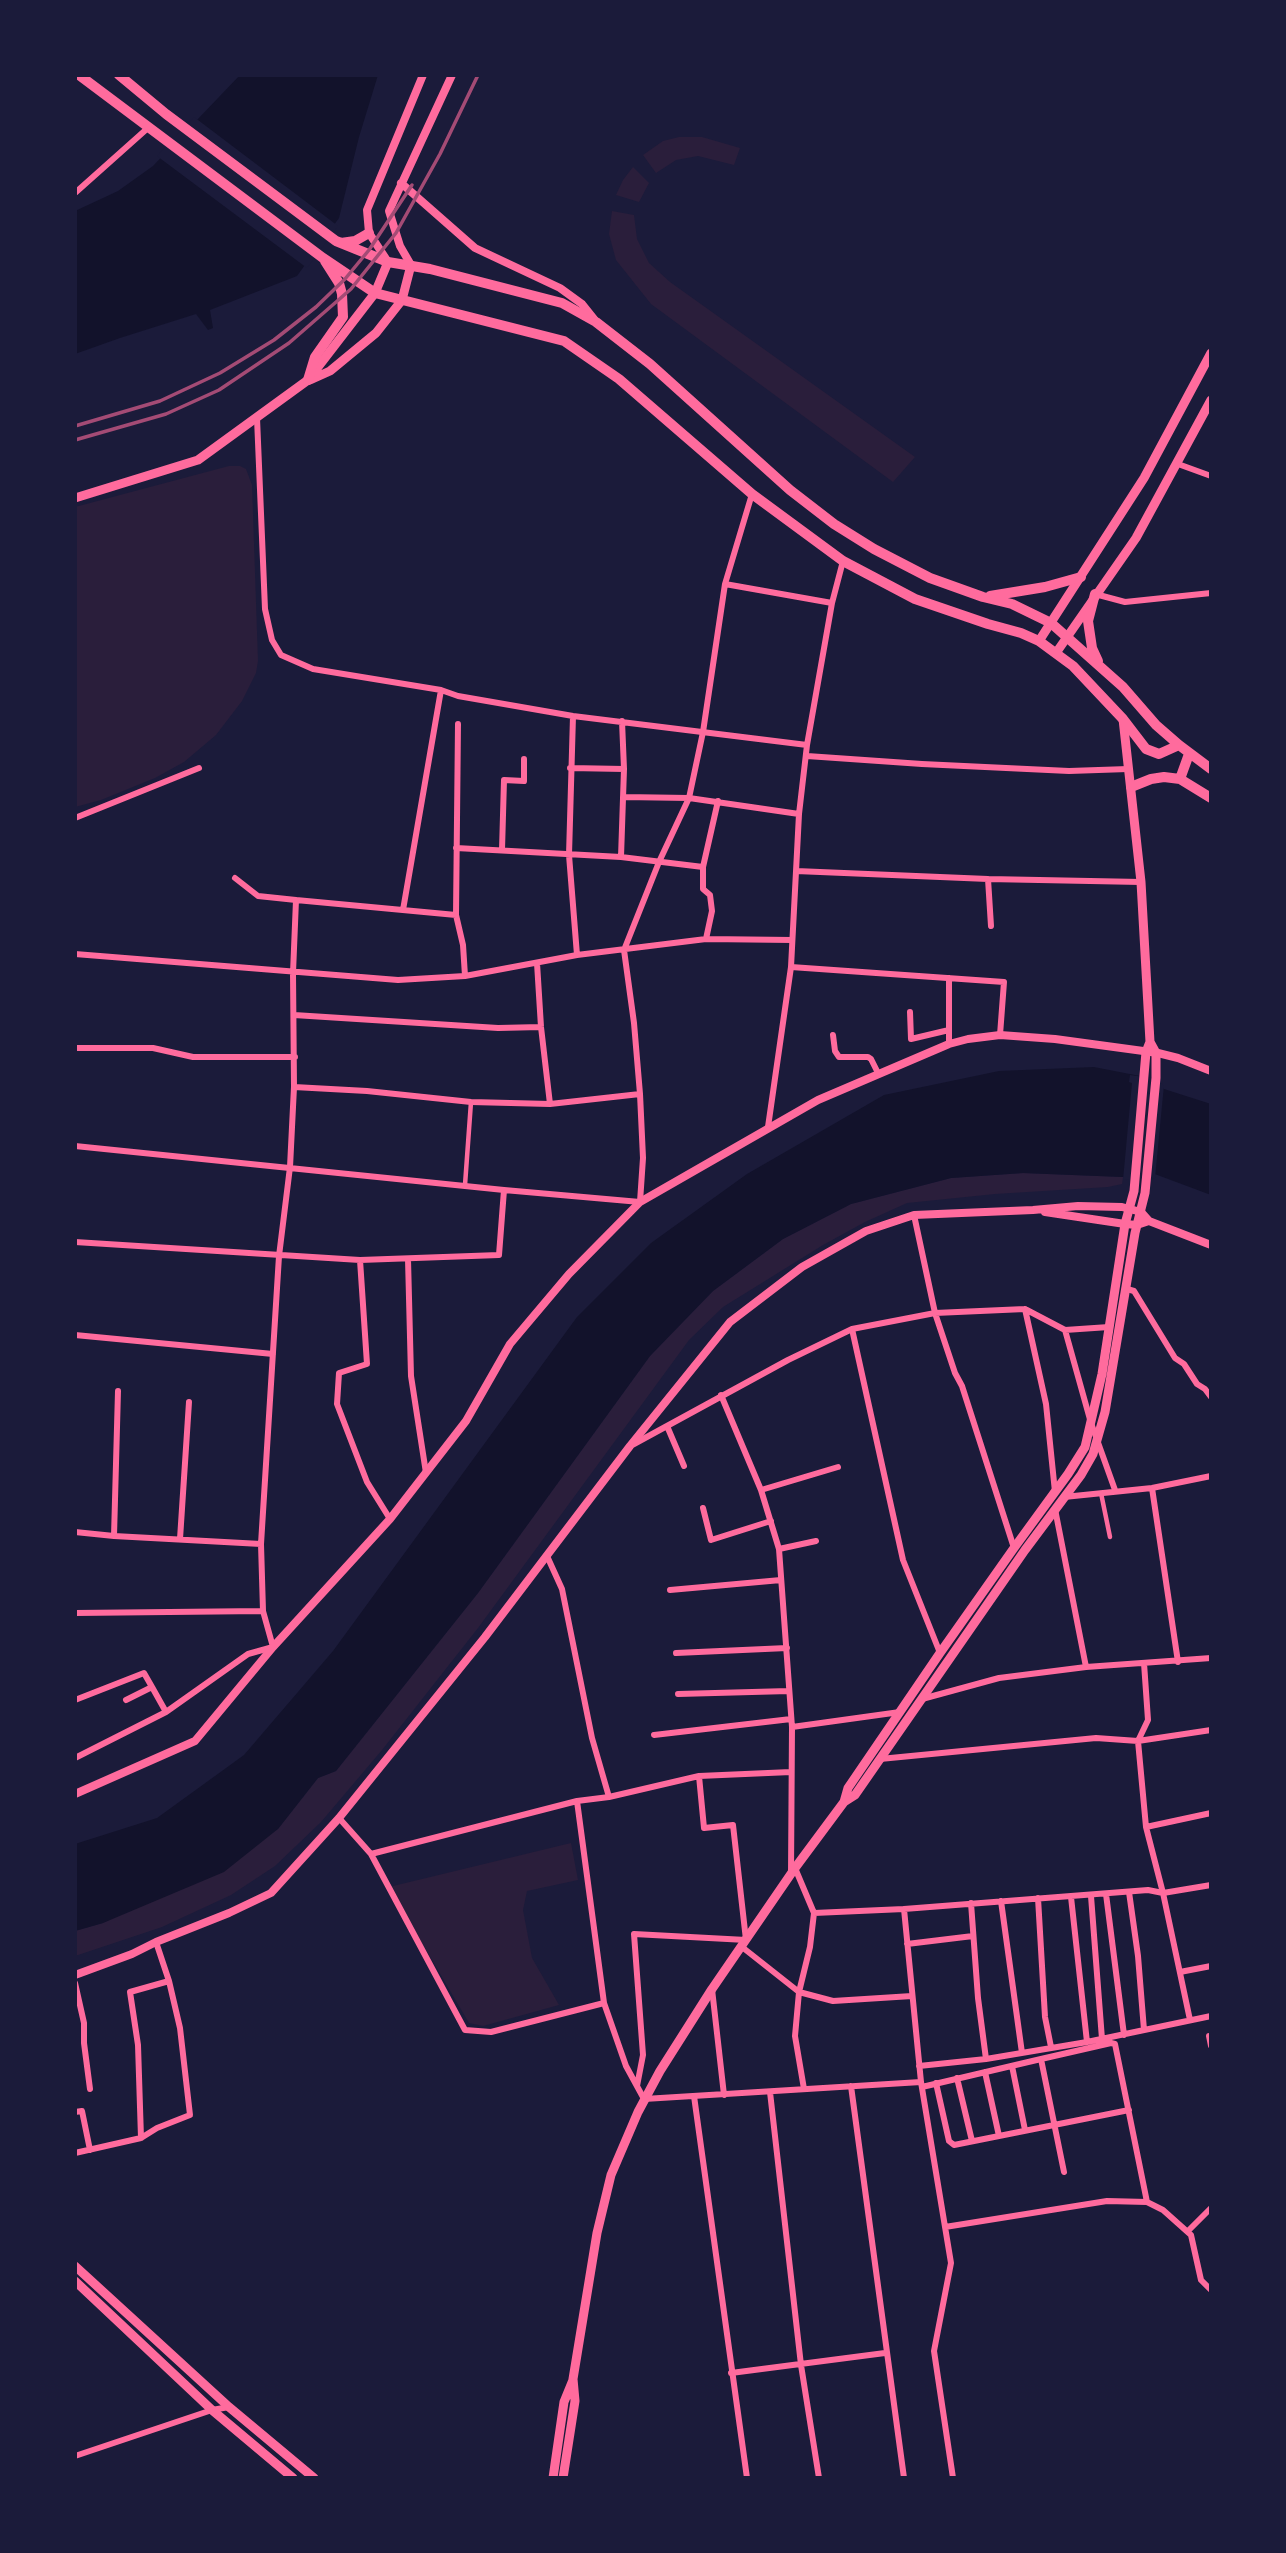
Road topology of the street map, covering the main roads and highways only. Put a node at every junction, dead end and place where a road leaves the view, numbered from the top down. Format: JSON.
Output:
{"nodes":[{"id":1,"x":79,"y":75,"type":"edge"},
{"id":2,"x":119,"y":75,"type":"edge"},
{"id":3,"x":369,"y":233,"type":"road end"},
{"id":4,"x":338,"y":242,"type":"junction"},
{"id":5,"x":323,"y":258,"type":"junction"},
{"id":6,"x":388,"y":262,"type":"junction"},
{"id":7,"x":411,"y":265,"type":"junction"},
{"id":8,"x":375,"y":293,"type":"junction"},
{"id":9,"x":402,"y":300,"type":"junction"},
{"id":10,"x":1211,"y":353,"type":"edge"},
{"id":11,"x":308,"y":380,"type":"junction"},
{"id":12,"x":1211,"y":400,"type":"edge"},
{"id":13,"x":75,"y":498,"type":"edge"},
{"id":14,"x":1081,"y":578,"type":"junction"},
{"id":15,"x":1095,"y":594,"type":"junction"},
{"id":16,"x":983,"y":597,"type":"junction"},
{"id":17,"x":1051,"y":623,"type":"junction"},
{"id":18,"x":1066,"y":636,"type":"junction"},
{"id":19,"x":1039,"y":641,"type":"junction"},
{"id":20,"x":1056,"y":653,"type":"junction"},
{"id":21,"x":1099,"y":664,"type":"junction"},
{"id":22,"x":1123,"y":719,"type":"junction"},
{"id":23,"x":1178,"y":745,"type":"junction"},
{"id":24,"x":1189,"y":754,"type":"junction"},
{"id":25,"x":1211,"y":769,"type":"edge"},
{"id":26,"x":1180,"y":779,"type":"junction"},
{"id":27,"x":1131,"y":787,"type":"junction"},
{"id":28,"x":1211,"y":798,"type":"edge"},
{"id":29,"x":1151,"y":1052,"type":"junction"},
{"id":30,"x":1059,"y":1495,"type":"junction"},
{"id":31,"x":844,"y":1802,"type":"junction"},
{"id":32,"x":75,"y":2266,"type":"edge"},
{"id":33,"x":75,"y":2281,"type":"edge"},
{"id":34,"x":573,"y":2379,"type":"junction"},
{"id":35,"x":293,"y":2478,"type":"edge"},
{"id":36,"x":314,"y":2478,"type":"edge"},
{"id":37,"x":553,"y":2478,"type":"edge"},
{"id":38,"x":563,"y":2478,"type":"edge"}],
"edges":[{"from":1,"to":5,"type":"main road"},
{"from":2,"to":4,"type":"main road"},
{"from":3,"to":4,"type":"main road"},
{"from":4,"to":6,"type":"main road"},
{"from":5,"to":8,"type":"main road"},
{"from":5,"to":11,"type":"main road"},
{"from":6,"to":7,"type":"main road"},
{"from":6,"to":8,"type":"main road"},
{"from":7,"to":9,"type":"main road"},
{"from":7,"to":16,"type":"main road"},
{"from":8,"to":9,"type":"main road"},
{"from":8,"to":11,"type":"main road"},
{"from":9,"to":11,"type":"main road"},
{"from":9,"to":19,"type":"main road"},
{"from":10,"to":14,"type":"main road"},
{"from":11,"to":13,"type":"main road"},
{"from":12,"to":15,"type":"main road"},
{"from":14,"to":16,"type":"main road"},
{"from":14,"to":17,"type":"main road"},
{"from":15,"to":18,"type":"main road"},
{"from":15,"to":21,"type":"main road"},
{"from":16,"to":17,"type":"main road"},
{"from":17,"to":18,"type":"main road"},
{"from":17,"to":19,"type":"main road"},
{"from":18,"to":20,"type":"main road"},
{"from":18,"to":21,"type":"main road"},
{"from":19,"to":20,"type":"main road"},
{"from":20,"to":22,"type":"main road"},
{"from":21,"to":23,"type":"main road"},
{"from":22,"to":23,"type":"main road"},
{"from":22,"to":27,"type":"main road"},
{"from":23,"to":24,"type":"main road"},
{"from":24,"to":25,"type":"main road"},
{"from":24,"to":26,"type":"main road"},
{"from":26,"to":27,"type":"main road"},
{"from":26,"to":28,"type":"main road"},
{"from":27,"to":29,"type":"main road"},
{"from":29,"to":30,"type":"main road"},
{"from":29,"to":30,"type":"main road"},
{"from":30,"to":31,"type":"main road"},
{"from":30,"to":31,"type":"main road"},
{"from":31,"to":34,"type":"main road"},
{"from":32,"to":36,"type":"main road"},
{"from":33,"to":35,"type":"main road"},
{"from":34,"to":37,"type":"main road"},
{"from":34,"to":38,"type":"main road"}]}
